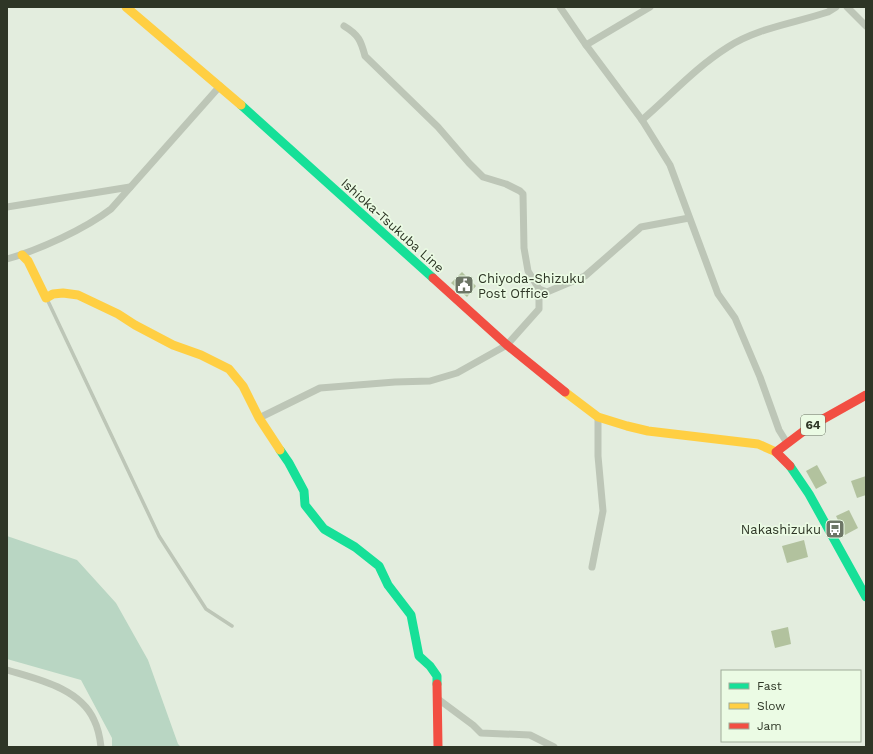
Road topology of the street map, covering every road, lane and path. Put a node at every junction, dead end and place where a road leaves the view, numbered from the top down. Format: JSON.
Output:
{"nodes":[{"id":1,"x":126,"y":7,"type":"edge"},
{"id":2,"x":560,"y":7,"type":"edge"},
{"id":3,"x":650,"y":7,"type":"edge"},
{"id":4,"x":836,"y":7,"type":"edge"},
{"id":5,"x":847,"y":7,"type":"edge"},
{"id":6,"x":344,"y":26,"type":"dead end"},
{"id":7,"x":866,"y":26,"type":"edge"},
{"id":8,"x":586,"y":45,"type":"junction"},
{"id":9,"x":220,"y":86,"type":"junction"},
{"id":10,"x":642,"y":120,"type":"junction"},
{"id":11,"x":130,"y":187,"type":"junction"},
{"id":12,"x":7,"y":207,"type":"edge"},
{"id":13,"x":689,"y":218,"type":"junction"},
{"id":14,"x":22,"y":254,"type":"junction"},
{"id":15,"x":7,"y":259,"type":"edge"},
{"id":16,"x":539,"y":289,"type":"junction"},
{"id":17,"x":46,"y":298,"type":"junction"},
{"id":18,"x":507,"y":345,"type":"junction"},
{"id":19,"x":866,"y":395,"type":"edge"},
{"id":20,"x":598,"y":417,"type":"junction"},
{"id":21,"x":259,"y":418,"type":"junction"},
{"id":22,"x":787,"y":443,"type":"junction"},
{"id":23,"x":776,"y":452,"type":"junction"},
{"id":24,"x":592,"y":567,"type":"dead end"},
{"id":25,"x":866,"y":597,"type":"edge"},
{"id":26,"x":232,"y":626,"type":"dead end"},
{"id":27,"x":7,"y":670,"type":"edge"},
{"id":28,"x":438,"y":699,"type":"junction"},
{"id":29,"x":101,"y":747,"type":"edge"},
{"id":30,"x":438,"y":747,"type":"edge"},
{"id":31,"x":554,"y":747,"type":"edge"}],
"edges":[{"from":1,"to":9,"type":"main road","name":"Ishioka-Tsukuba Line"},
{"from":2,"to":8,"type":"street"},
{"from":3,"to":8,"type":"street"},
{"from":4,"to":10,"type":"street"},
{"from":5,"to":7,"type":"street"},
{"from":6,"to":16,"type":"street"},
{"from":8,"to":10,"type":"street"},
{"from":9,"to":11,"type":"street"},
{"from":9,"to":18,"type":"main road","name":"Ishioka-Tsukuba Line"},
{"from":10,"to":13,"type":"street"},
{"from":11,"to":12,"type":"street"},
{"from":11,"to":14,"type":"street"},
{"from":13,"to":16,"type":"street"},
{"from":13,"to":22,"type":"street"},
{"from":14,"to":15,"type":"street"},
{"from":14,"to":17,"type":"main road"},
{"from":16,"to":18,"type":"street"},
{"from":17,"to":21,"type":"main road"},
{"from":17,"to":26,"type":"lane"},
{"from":18,"to":20,"type":"main road","name":"Ishioka-Tsukuba Line"},
{"from":18,"to":21,"type":"street"},
{"from":19,"to":22,"type":"main road","number":"64"},
{"from":20,"to":23,"type":"main road","name":"Ishioka-Tsukuba Line"},
{"from":20,"to":24,"type":"street"},
{"from":21,"to":28,"type":"main road"},
{"from":22,"to":23,"type":"main road","number":"64"},
{"from":23,"to":25,"type":"main road"},
{"from":27,"to":29,"type":"street"},
{"from":28,"to":30,"type":"main road"},
{"from":28,"to":31,"type":"street"}]}
